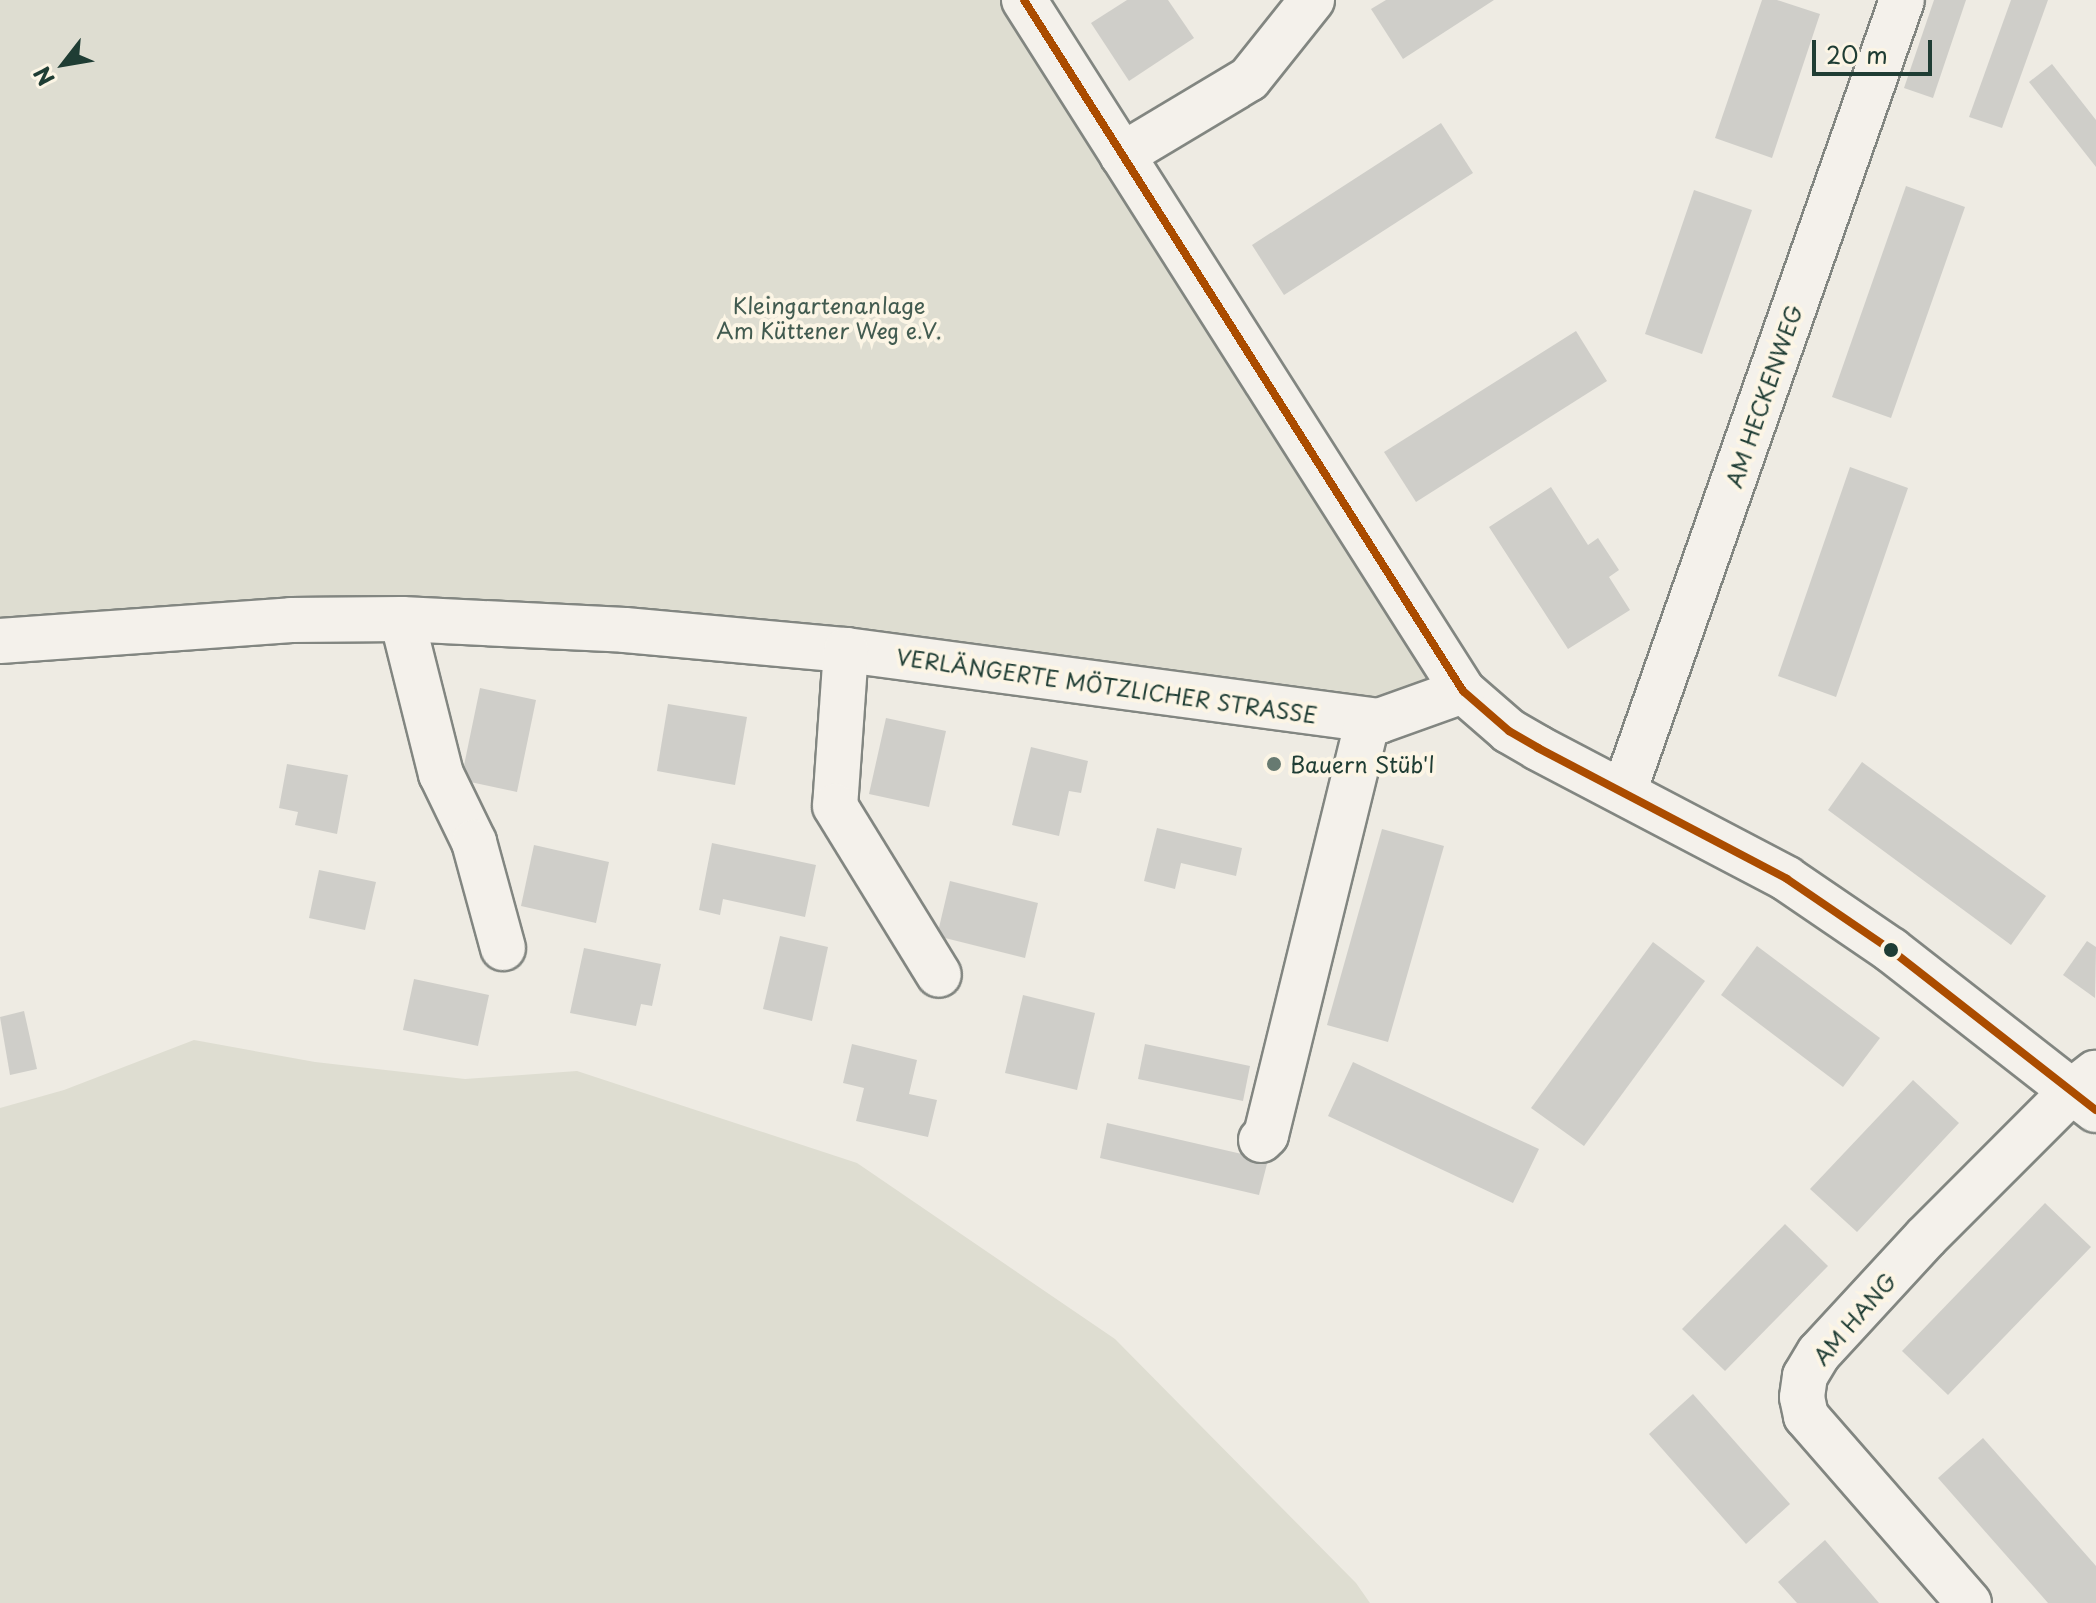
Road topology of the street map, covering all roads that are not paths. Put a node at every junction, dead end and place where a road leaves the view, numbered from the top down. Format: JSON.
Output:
{"nodes":[{"id":1,"x":1024,"y":0,"type":"edge"},
{"id":2,"x":1312,"y":0,"type":"edge"},
{"id":3,"x":1902,"y":0,"type":"edge"},
{"id":4,"x":1122,"y":155,"type":"junction"},
{"id":5,"x":402,"y":619,"type":"junction"},
{"id":6,"x":0,"y":641,"type":"edge"},
{"id":7,"x":846,"y":650,"type":"junction"},
{"id":8,"x":1463,"y":691,"type":"junction"},
{"id":9,"x":1368,"y":720,"type":"junction"},
{"id":10,"x":1624,"y":792,"type":"junction"},
{"id":11,"x":503,"y":948,"type":"dead end"},
{"id":12,"x":939,"y":975,"type":"dead end"},
{"id":13,"x":2088,"y":1091,"type":"edge"},
{"id":14,"x":1261,"y":1140,"type":"dead end"},
{"id":15,"x":1969,"y":1603,"type":"edge"}],
"edges":[{"from":1,"to":4,"type":"street"},
{"from":2,"to":4,"type":"street"},
{"from":3,"to":10,"type":"street","name":"AM HECKENWEG"},
{"from":4,"to":8,"type":"street"},
{"from":5,"to":6,"type":"street","name":"VERLÄNGERTE MÖTZLICHER STRASSE"},
{"from":5,"to":7,"type":"street","name":"VERLÄNGERTE MÖTZLICHER STRASSE"},
{"from":5,"to":11,"type":"street"},
{"from":7,"to":9,"type":"street","name":"VERLÄNGERTE MÖTZLICHER STRASSE"},
{"from":7,"to":12,"type":"street"},
{"from":8,"to":9,"type":"street","name":"VERLÄNGERTE MÖTZLICHER STRASSE"},
{"from":8,"to":10,"type":"street"},
{"from":9,"to":14,"type":"street"},
{"from":10,"to":13,"type":"street"},
{"from":13,"to":15,"type":"street","name":"AM HANG"}]}
